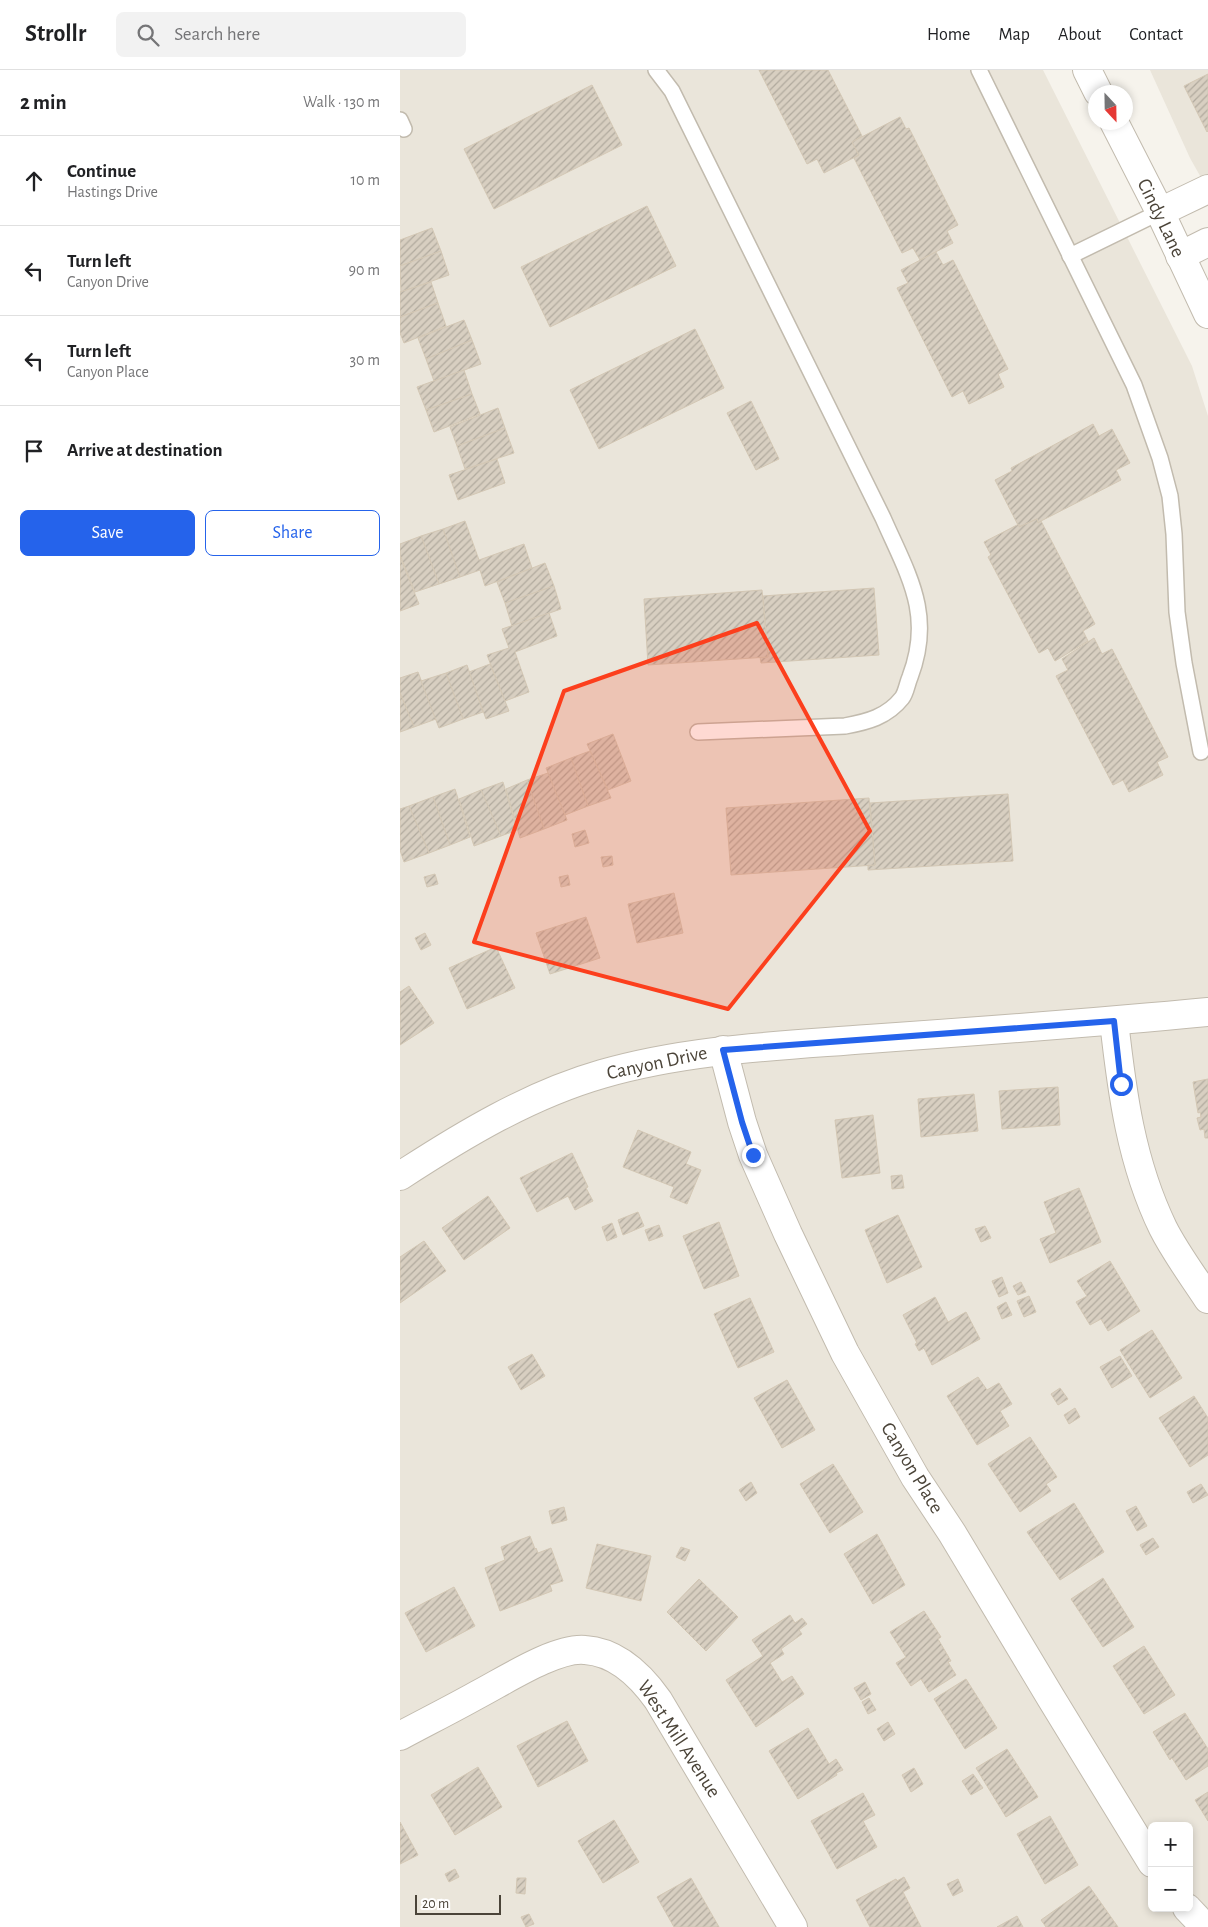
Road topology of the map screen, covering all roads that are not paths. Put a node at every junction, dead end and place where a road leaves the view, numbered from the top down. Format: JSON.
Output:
{"nodes":[{"id":1,"x":656,"y":70,"type":"edge"},
{"id":2,"x":979,"y":70,"type":"edge"},
{"id":3,"x":1087,"y":70,"type":"edge"},
{"id":4,"x":1094,"y":85,"type":"edge"},
{"id":5,"x":1118,"y":130,"type":"edge"},
{"id":6,"x":1208,"y":189,"type":"edge"},
{"id":7,"x":1160,"y":212,"type":"junction"},
{"id":8,"x":1208,"y":242,"type":"edge"},
{"id":9,"x":1070,"y":256,"type":"junction"},
{"id":10,"x":1180,"y":256,"type":"junction"},
{"id":11,"x":1208,"y":314,"type":"edge"},
{"id":12,"x":698,"y":732,"type":"dead end"},
{"id":13,"x":1201,"y":752,"type":"dead end"},
{"id":14,"x":1208,"y":1012,"type":"edge"},
{"id":15,"x":1114,"y":1021,"type":"junction"},
{"id":16,"x":723,"y":1050,"type":"junction"},
{"id":17,"x":400,"y":1176,"type":"edge"},
{"id":18,"x":1208,"y":1299,"type":"edge"},
{"id":19,"x":400,"y":1736,"type":"edge"},
{"id":20,"x":1148,"y":1855,"type":"edge"},
{"id":21,"x":1191,"y":1912,"type":"edge"},
{"id":22,"x":793,"y":1927,"type":"edge"},
{"id":23,"x":1205,"y":1927,"type":"edge"}],
"edges":[{"from":1,"to":12,"type":"lane"},
{"from":2,"to":9,"type":"lane"},
{"from":3,"to":4,"type":"street"},
{"from":5,"to":7,"type":"street","name":"Cindy Lane"},
{"from":6,"to":7,"type":"street"},
{"from":7,"to":9,"type":"lane"},
{"from":7,"to":10,"type":"street","name":"Cindy Lane"},
{"from":8,"to":10,"type":"street"},
{"from":9,"to":13,"type":"lane"},
{"from":10,"to":11,"type":"street","name":"Cindy Lane"},
{"from":14,"to":15,"type":"street","name":"Canyon Drive"},
{"from":15,"to":16,"type":"street","name":"Canyon Drive"},
{"from":15,"to":18,"type":"street"},
{"from":16,"to":17,"type":"street","name":"Canyon Drive"},
{"from":16,"to":20,"type":"street","name":"Canyon Place"},
{"from":19,"to":22,"type":"street","name":"West Mill Avenue"},
{"from":21,"to":23,"type":"street"}]}
